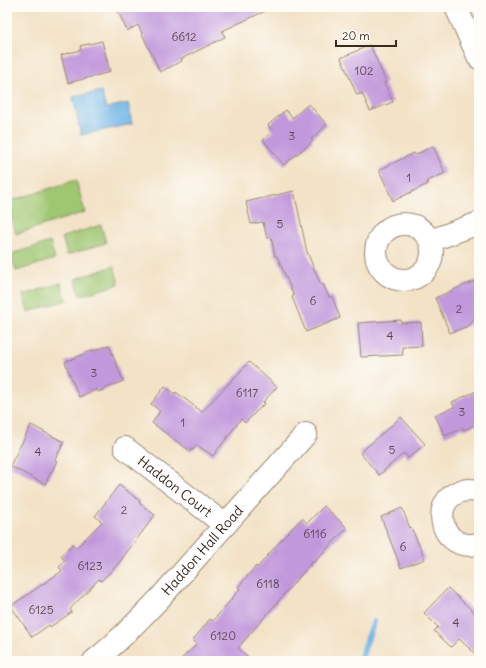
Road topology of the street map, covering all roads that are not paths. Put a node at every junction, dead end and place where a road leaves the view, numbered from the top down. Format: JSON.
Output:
{"nodes":[{"id":1,"x":456,"y":7,"type":"edge"},
{"id":2,"x":479,"y":58,"type":"edge"},
{"id":3,"x":479,"y":223,"type":"edge"},
{"id":4,"x":430,"y":241,"type":"dead end"},
{"id":5,"x":306,"y":434,"type":"dead end"},
{"id":6,"x":125,"y":448,"type":"dead end"},
{"id":7,"x":479,"y":492,"type":"edge"},
{"id":8,"x":225,"y":525,"type":"junction"},
{"id":9,"x":479,"y":544,"type":"edge"},
{"id":10,"x":94,"y":661,"type":"edge"}],
"edges":[{"from":1,"to":2,"type":"street"},
{"from":3,"to":4,"type":"street"},
{"from":5,"to":8,"type":"street","name":"Haddon Hall Road"},
{"from":6,"to":8,"type":"street","name":"Haddon Court"},
{"from":7,"to":9,"type":"street"},
{"from":8,"to":10,"type":"street","name":"Haddon Hall Road"}]}
